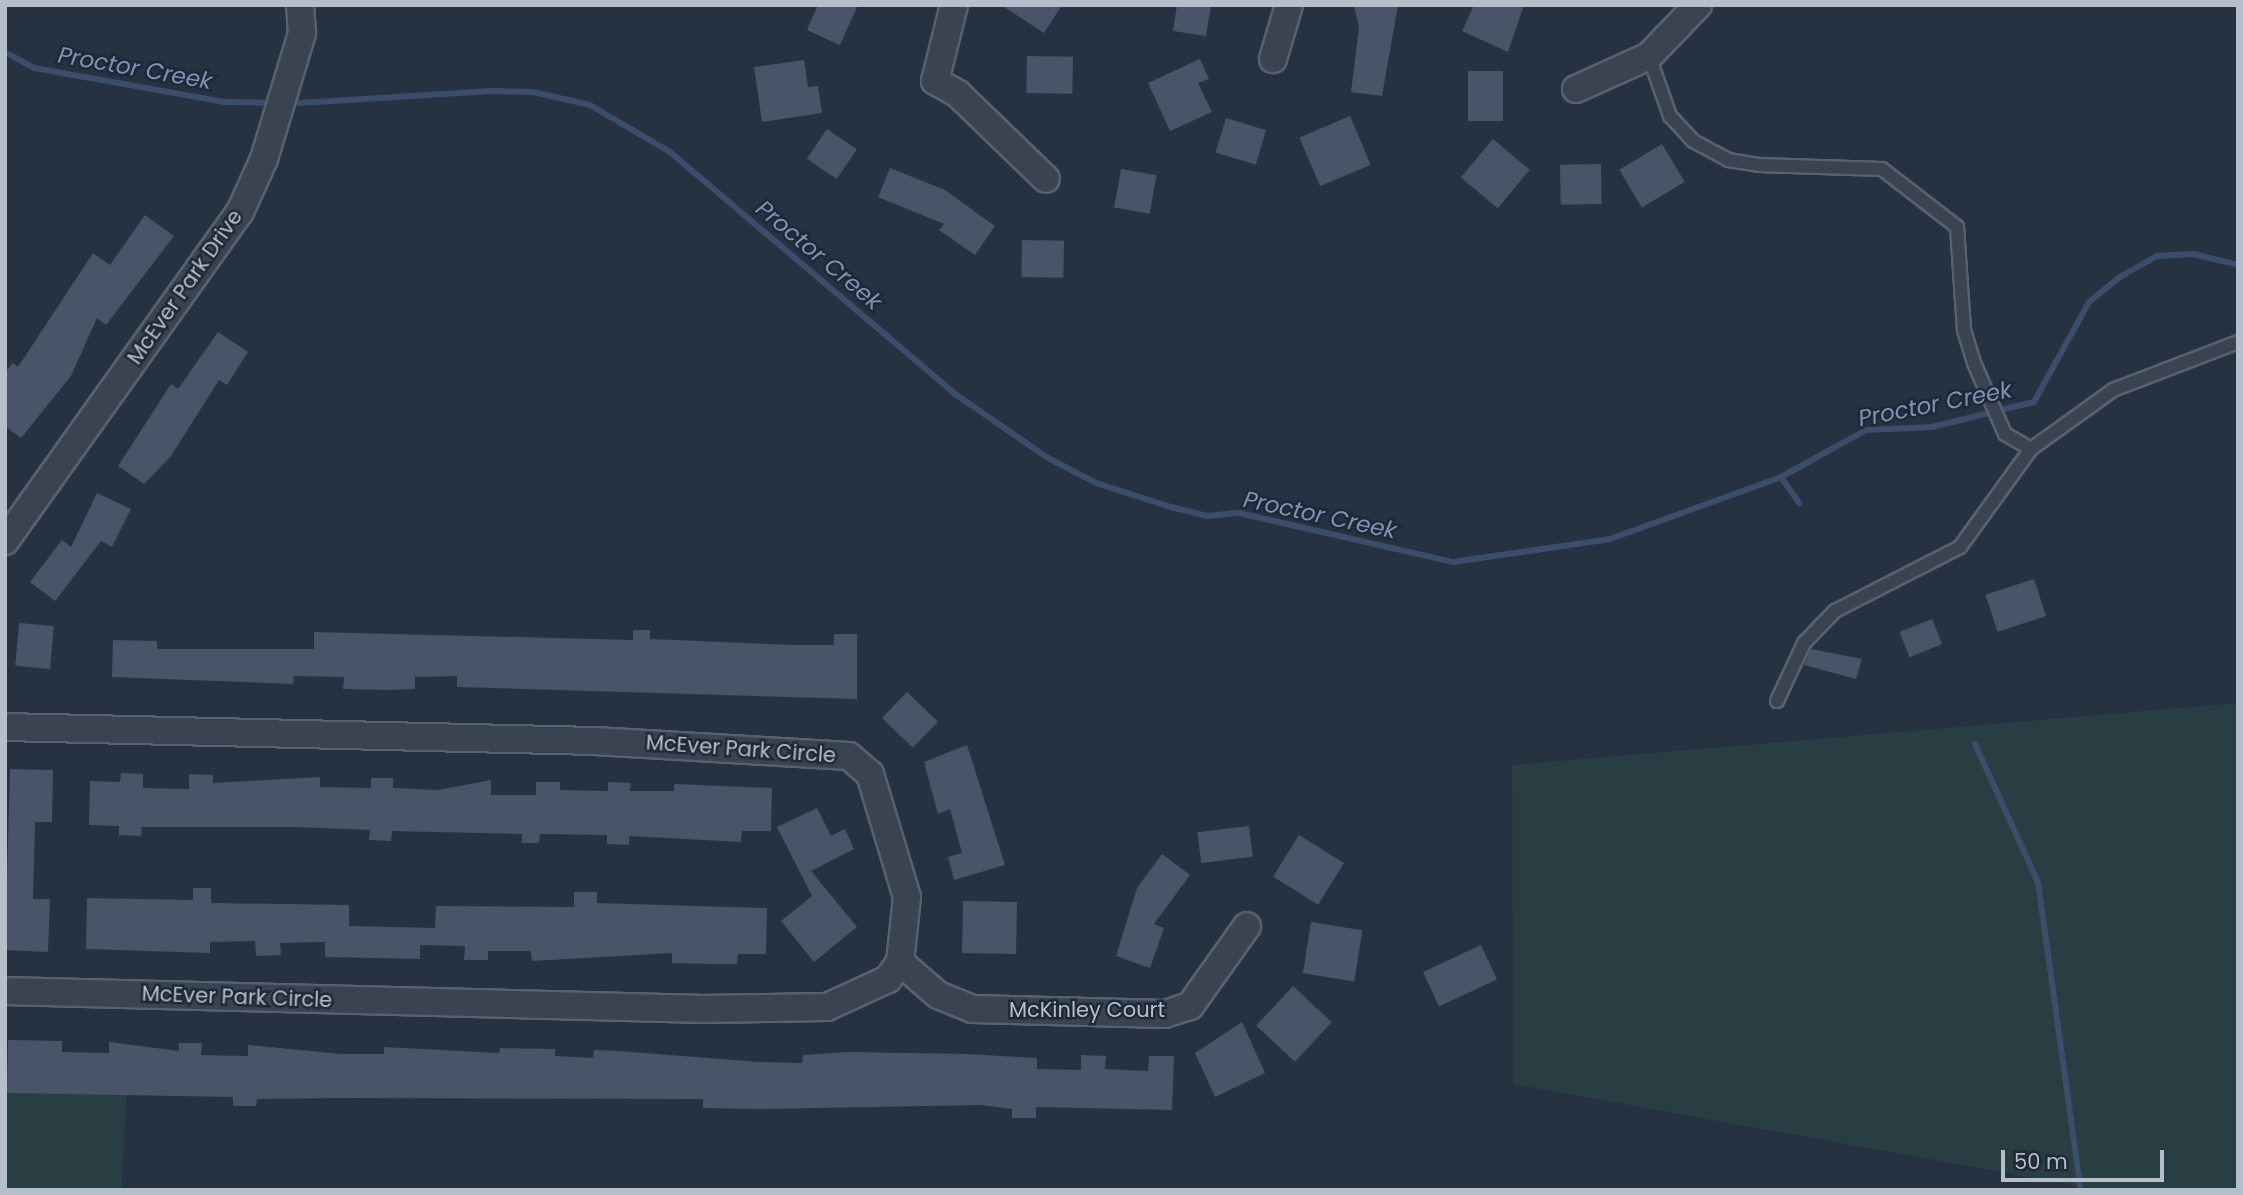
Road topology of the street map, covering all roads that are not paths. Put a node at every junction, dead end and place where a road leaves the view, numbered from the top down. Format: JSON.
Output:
{"nodes":[{"id":1,"x":300,"y":5,"type":"edge"},
{"id":2,"x":954,"y":5,"type":"edge"},
{"id":3,"x":1289,"y":5,"type":"edge"},
{"id":4,"x":1698,"y":5,"type":"edge"},
{"id":5,"x":1649,"y":56,"type":"junction"},
{"id":6,"x":1273,"y":59,"type":"dead end"},
{"id":7,"x":1576,"y":89,"type":"dead end"},
{"id":8,"x":1046,"y":179,"type":"dead end"},
{"id":9,"x":2238,"y":342,"type":"edge"},
{"id":10,"x":2032,"y":449,"type":"junction"},
{"id":11,"x":5,"y":541,"type":"edge"},
{"id":12,"x":1777,"y":701,"type":"dead end"},
{"id":13,"x":5,"y":727,"type":"edge"},
{"id":14,"x":1247,"y":926,"type":"dead end"},
{"id":15,"x":900,"y":962,"type":"junction"},
{"id":16,"x":5,"y":991,"type":"edge"}],
"edges":[{"from":1,"to":11,"type":"street","name":"McEver Park Drive"},
{"from":2,"to":8,"type":"street"},
{"from":3,"to":6,"type":"street"},
{"from":4,"to":5,"type":"street"},
{"from":5,"to":7,"type":"street"},
{"from":5,"to":10,"type":"lane"},
{"from":9,"to":10,"type":"lane"},
{"from":10,"to":12,"type":"lane"},
{"from":13,"to":15,"type":"street","name":"McEver Park Circle"},
{"from":14,"to":15,"type":"street","name":"McKinley Court"},
{"from":15,"to":16,"type":"street","name":"McEver Park Circle"}]}
